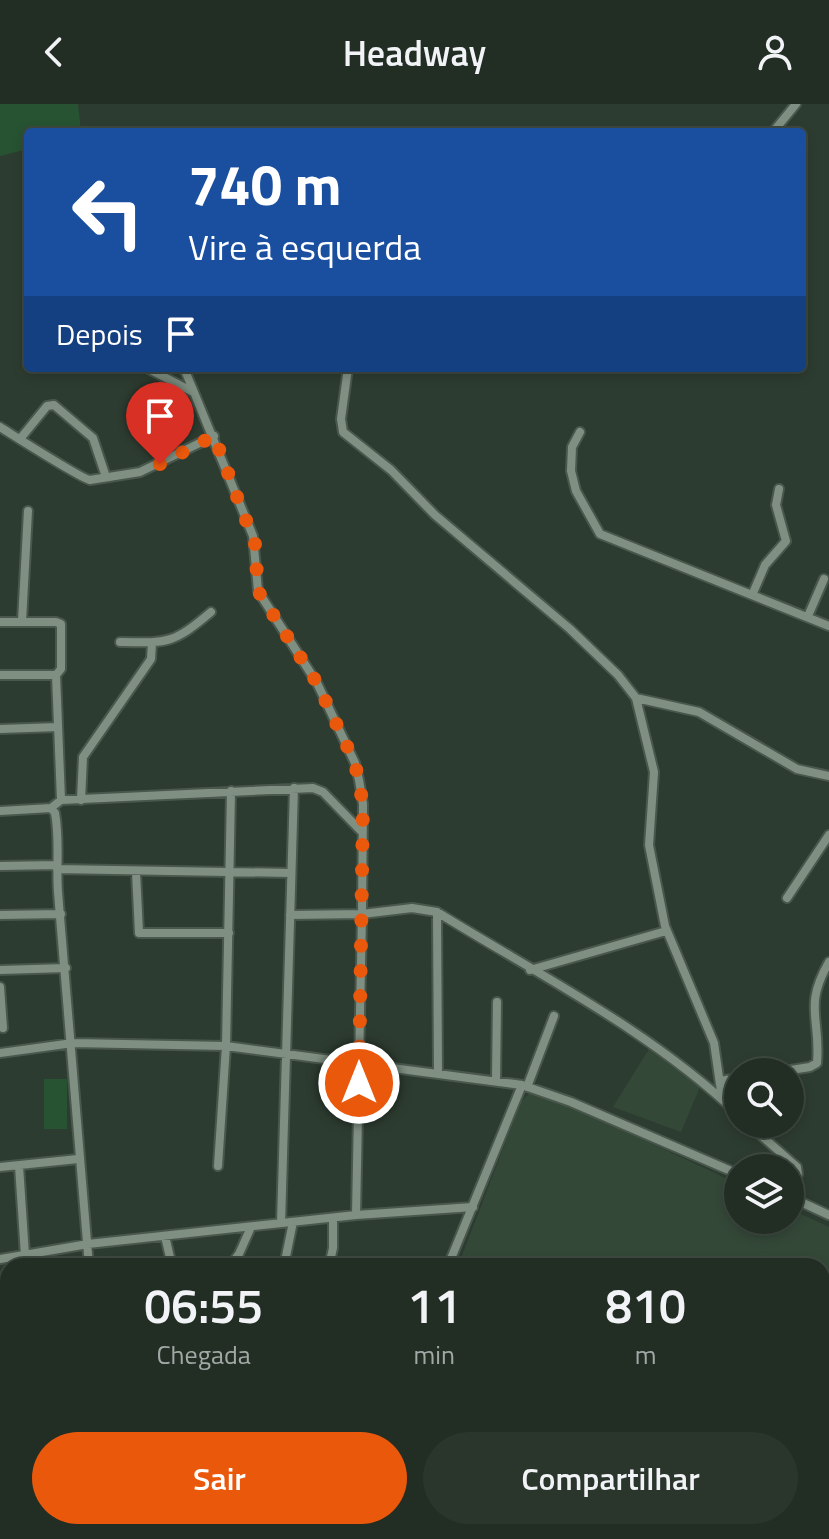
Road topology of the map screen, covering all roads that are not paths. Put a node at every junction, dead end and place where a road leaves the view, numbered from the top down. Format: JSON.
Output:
{"nodes":[{"id":1,"x":796,"y":104,"type":"edge"},
{"id":2,"x":776,"y":128,"type":"edge"},
{"id":3,"x":155,"y":372,"type":"edge"},
{"id":4,"x":185,"y":372,"type":"edge"},
{"id":5,"x":347,"y":372,"type":"edge"},
{"id":6,"x":191,"y":391,"type":"junction"},
{"id":7,"x":0,"y":427,"type":"edge"},
{"id":8,"x":580,"y":432,"type":"dead end"},
{"id":9,"x":214,"y":436,"type":"junction"},
{"id":10,"x":20,"y":439,"type":"junction"},
{"id":11,"x":106,"y":477,"type":"junction"},
{"id":12,"x":779,"y":489,"type":"dead end"},
{"id":13,"x":28,"y":511,"type":"dead end"},
{"id":14,"x":824,"y":579,"type":"dead end"},
{"id":15,"x":753,"y":593,"type":"junction"},
{"id":16,"x":211,"y":612,"type":"dead end"},
{"id":17,"x":808,"y":616,"type":"junction"},
{"id":18,"x":22,"y":621,"type":"junction"},
{"id":19,"x":0,"y":622,"type":"edge"},
{"id":20,"x":829,"y":626,"type":"edge"},
{"id":21,"x":120,"y":642,"type":"dead end"},
{"id":22,"x":152,"y":643,"type":"junction"},
{"id":23,"x":0,"y":675,"type":"edge"},
{"id":24,"x":56,"y":675,"type":"junction"},
{"id":25,"x":636,"y":698,"type":"junction"},
{"id":26,"x":58,"y":727,"type":"junction"},
{"id":27,"x":0,"y":729,"type":"edge"},
{"id":28,"x":829,"y":776,"type":"edge"},
{"id":29,"x":294,"y":788,"type":"junction"},
{"id":30,"x":231,"y":791,"type":"junction"},
{"id":31,"x":61,"y":800,"type":"junction"},
{"id":32,"x":81,"y":800,"type":"junction"},
{"id":33,"x":51,"y":808,"type":"junction"},
{"id":34,"x":0,"y":811,"type":"edge"},
{"id":35,"x":362,"y":832,"type":"junction"},
{"id":36,"x":828,"y":838,"type":"edge"},
{"id":37,"x":0,"y":866,"type":"edge"},
{"id":38,"x":57,"y":867,"type":"junction"},
{"id":39,"x":136,"y":872,"type":"junction"},
{"id":40,"x":291,"y":873,"type":"junction"},
{"id":41,"x":230,"y":874,"type":"junction"},
{"id":42,"x":787,"y":898,"type":"dead end"},
{"id":43,"x":437,"y":912,"type":"junction"},
{"id":44,"x":61,"y":914,"type":"junction"},
{"id":45,"x":362,"y":914,"type":"junction"},
{"id":46,"x":0,"y":915,"type":"edge"},
{"id":47,"x":290,"y":915,"type":"junction"},
{"id":48,"x":666,"y":931,"type":"junction"},
{"id":49,"x":229,"y":933,"type":"junction"},
{"id":50,"x":829,"y":962,"type":"edge"},
{"id":51,"x":66,"y":968,"type":"junction"},
{"id":52,"x":0,"y":970,"type":"edge"},
{"id":53,"x":530,"y":970,"type":"junction"},
{"id":54,"x":0,"y":987,"type":"edge"},
{"id":55,"x":497,"y":1002,"type":"dead end"},
{"id":56,"x":554,"y":1016,"type":"dead end"},
{"id":57,"x":3,"y":1028,"type":"dead end"},
{"id":58,"x":73,"y":1043,"type":"junction"},
{"id":59,"x":226,"y":1046,"type":"junction"},
{"id":60,"x":0,"y":1053,"type":"edge"},
{"id":61,"x":288,"y":1054,"type":"junction"},
{"id":62,"x":359,"y":1062,"type":"junction"},
{"id":63,"x":804,"y":1068,"type":"edge"},
{"id":64,"x":438,"y":1074,"type":"junction"},
{"id":65,"x":724,"y":1080,"type":"edge"},
{"id":66,"x":496,"y":1081,"type":"junction"},
{"id":67,"x":720,"y":1081,"type":"junction"},
{"id":68,"x":524,"y":1086,"type":"junction"},
{"id":69,"x":722,"y":1098,"type":"joint"},
{"id":70,"x":764,"y":1138,"type":"edge"},
{"id":71,"x":782,"y":1154,"type":"edge"},
{"id":72,"x":78,"y":1159,"type":"junction"},
{"id":73,"x":19,"y":1166,"type":"junction"},
{"id":74,"x":218,"y":1166,"type":"dead end"},
{"id":75,"x":0,"y":1167,"type":"edge"},
{"id":76,"x":724,"y":1168,"type":"edge"},
{"id":77,"x":804,"y":1203,"type":"edge"},
{"id":78,"x":473,"y":1207,"type":"junction"},
{"id":79,"x":356,"y":1215,"type":"junction"},
{"id":80,"x":829,"y":1215,"type":"edge"},
{"id":81,"x":333,"y":1218,"type":"junction"},
{"id":82,"x":293,"y":1222,"type":"junction"},
{"id":83,"x":281,"y":1223,"type":"junction"},
{"id":84,"x":251,"y":1227,"type":"junction"},
{"id":85,"x":165,"y":1236,"type":"junction"},
{"id":86,"x":85,"y":1244,"type":"junction"},
{"id":87,"x":28,"y":1254,"type":"junction"},
{"id":88,"x":6,"y":1258,"type":"edge"},
{"id":89,"x":29,"y":1258,"type":"edge"},
{"id":90,"x":88,"y":1258,"type":"edge"},
{"id":91,"x":170,"y":1258,"type":"edge"},
{"id":92,"x":236,"y":1258,"type":"edge"},
{"id":93,"x":286,"y":1258,"type":"edge"},
{"id":94,"x":331,"y":1258,"type":"edge"},
{"id":95,"x":451,"y":1258,"type":"edge"}],
"edges":[{"from":1,"to":2,"type":"street"},
{"from":3,"to":6,"type":"street"},
{"from":4,"to":6,"type":"street"},
{"from":5,"to":25,"type":"street"},
{"from":6,"to":9,"type":"street"},
{"from":7,"to":10,"type":"street"},
{"from":8,"to":15,"type":"street"},
{"from":9,"to":11,"type":"street"},
{"from":9,"to":35,"type":"street"},
{"from":10,"to":11,"type":"street"},
{"from":10,"to":11,"type":"street"},
{"from":12,"to":15,"type":"street"},
{"from":13,"to":18,"type":"street"},
{"from":14,"to":17,"type":"street"},
{"from":15,"to":17,"type":"street"},
{"from":16,"to":22,"type":"street"},
{"from":17,"to":20,"type":"street"},
{"from":18,"to":19,"type":"street"},
{"from":18,"to":24,"type":"street"},
{"from":21,"to":22,"type":"street"},
{"from":22,"to":32,"type":"street"},
{"from":23,"to":24,"type":"street"},
{"from":24,"to":26,"type":"street"},
{"from":25,"to":28,"type":"street"},
{"from":25,"to":48,"type":"street"},
{"from":26,"to":27,"type":"street"},
{"from":26,"to":31,"type":"street"},
{"from":29,"to":30,"type":"street"},
{"from":29,"to":35,"type":"street"},
{"from":29,"to":40,"type":"street"},
{"from":30,"to":32,"type":"street"},
{"from":30,"to":41,"type":"street"},
{"from":31,"to":32,"type":"street"},
{"from":31,"to":33,"type":"street"},
{"from":33,"to":34,"type":"street"},
{"from":33,"to":38,"type":"street"},
{"from":35,"to":45,"type":"street"},
{"from":36,"to":42,"type":"street"},
{"from":37,"to":38,"type":"street"},
{"from":38,"to":39,"type":"street"},
{"from":38,"to":44,"type":"street"},
{"from":39,"to":41,"type":"street"},
{"from":39,"to":49,"type":"street"},
{"from":40,"to":41,"type":"street"},
{"from":40,"to":47,"type":"street"},
{"from":41,"to":49,"type":"street"},
{"from":43,"to":45,"type":"street"},
{"from":43,"to":53,"type":"street"},
{"from":43,"to":64,"type":"street"},
{"from":44,"to":46,"type":"street"},
{"from":44,"to":51,"type":"street"},
{"from":45,"to":47,"type":"street"},
{"from":45,"to":62,"type":"street"},
{"from":47,"to":61,"type":"street"},
{"from":48,"to":53,"type":"street"},
{"from":48,"to":67,"type":"street"},
{"from":49,"to":59,"type":"street"},
{"from":50,"to":63,"type":"street"},
{"from":51,"to":52,"type":"street"},
{"from":51,"to":58,"type":"street"},
{"from":53,"to":69,"type":"street"},
{"from":54,"to":57,"type":"street"},
{"from":55,"to":66,"type":"street"},
{"from":56,"to":68,"type":"street"},
{"from":58,"to":59,"type":"street"},
{"from":58,"to":60,"type":"street"},
{"from":58,"to":72,"type":"street"},
{"from":59,"to":61,"type":"street"},
{"from":59,"to":74,"type":"street"},
{"from":61,"to":62,"type":"street"},
{"from":61,"to":83,"type":"street"},
{"from":62,"to":64,"type":"street"},
{"from":62,"to":79,"type":"street"},
{"from":64,"to":66,"type":"street"},
{"from":65,"to":67,"type":"street"},
{"from":66,"to":68,"type":"street"},
{"from":67,"to":69,"type":"street"},
{"from":68,"to":76,"type":"street"},
{"from":68,"to":78,"type":"street"},
{"from":70,"to":71,"type":"street"},
{"from":72,"to":73,"type":"street"},
{"from":72,"to":86,"type":"street"},
{"from":73,"to":75,"type":"street"},
{"from":73,"to":87,"type":"street"},
{"from":77,"to":80,"type":"street"},
{"from":78,"to":79,"type":"street"},
{"from":78,"to":95,"type":"street"},
{"from":79,"to":81,"type":"street"},
{"from":81,"to":82,"type":"street"},
{"from":81,"to":94,"type":"street"},
{"from":82,"to":83,"type":"street"},
{"from":82,"to":93,"type":"street"},
{"from":83,"to":84,"type":"street"},
{"from":84,"to":85,"type":"street"},
{"from":84,"to":92,"type":"street"},
{"from":85,"to":86,"type":"street"},
{"from":85,"to":91,"type":"street"},
{"from":86,"to":87,"type":"street"},
{"from":86,"to":90,"type":"street"},
{"from":87,"to":88,"type":"street"},
{"from":87,"to":89,"type":"street"}]}
